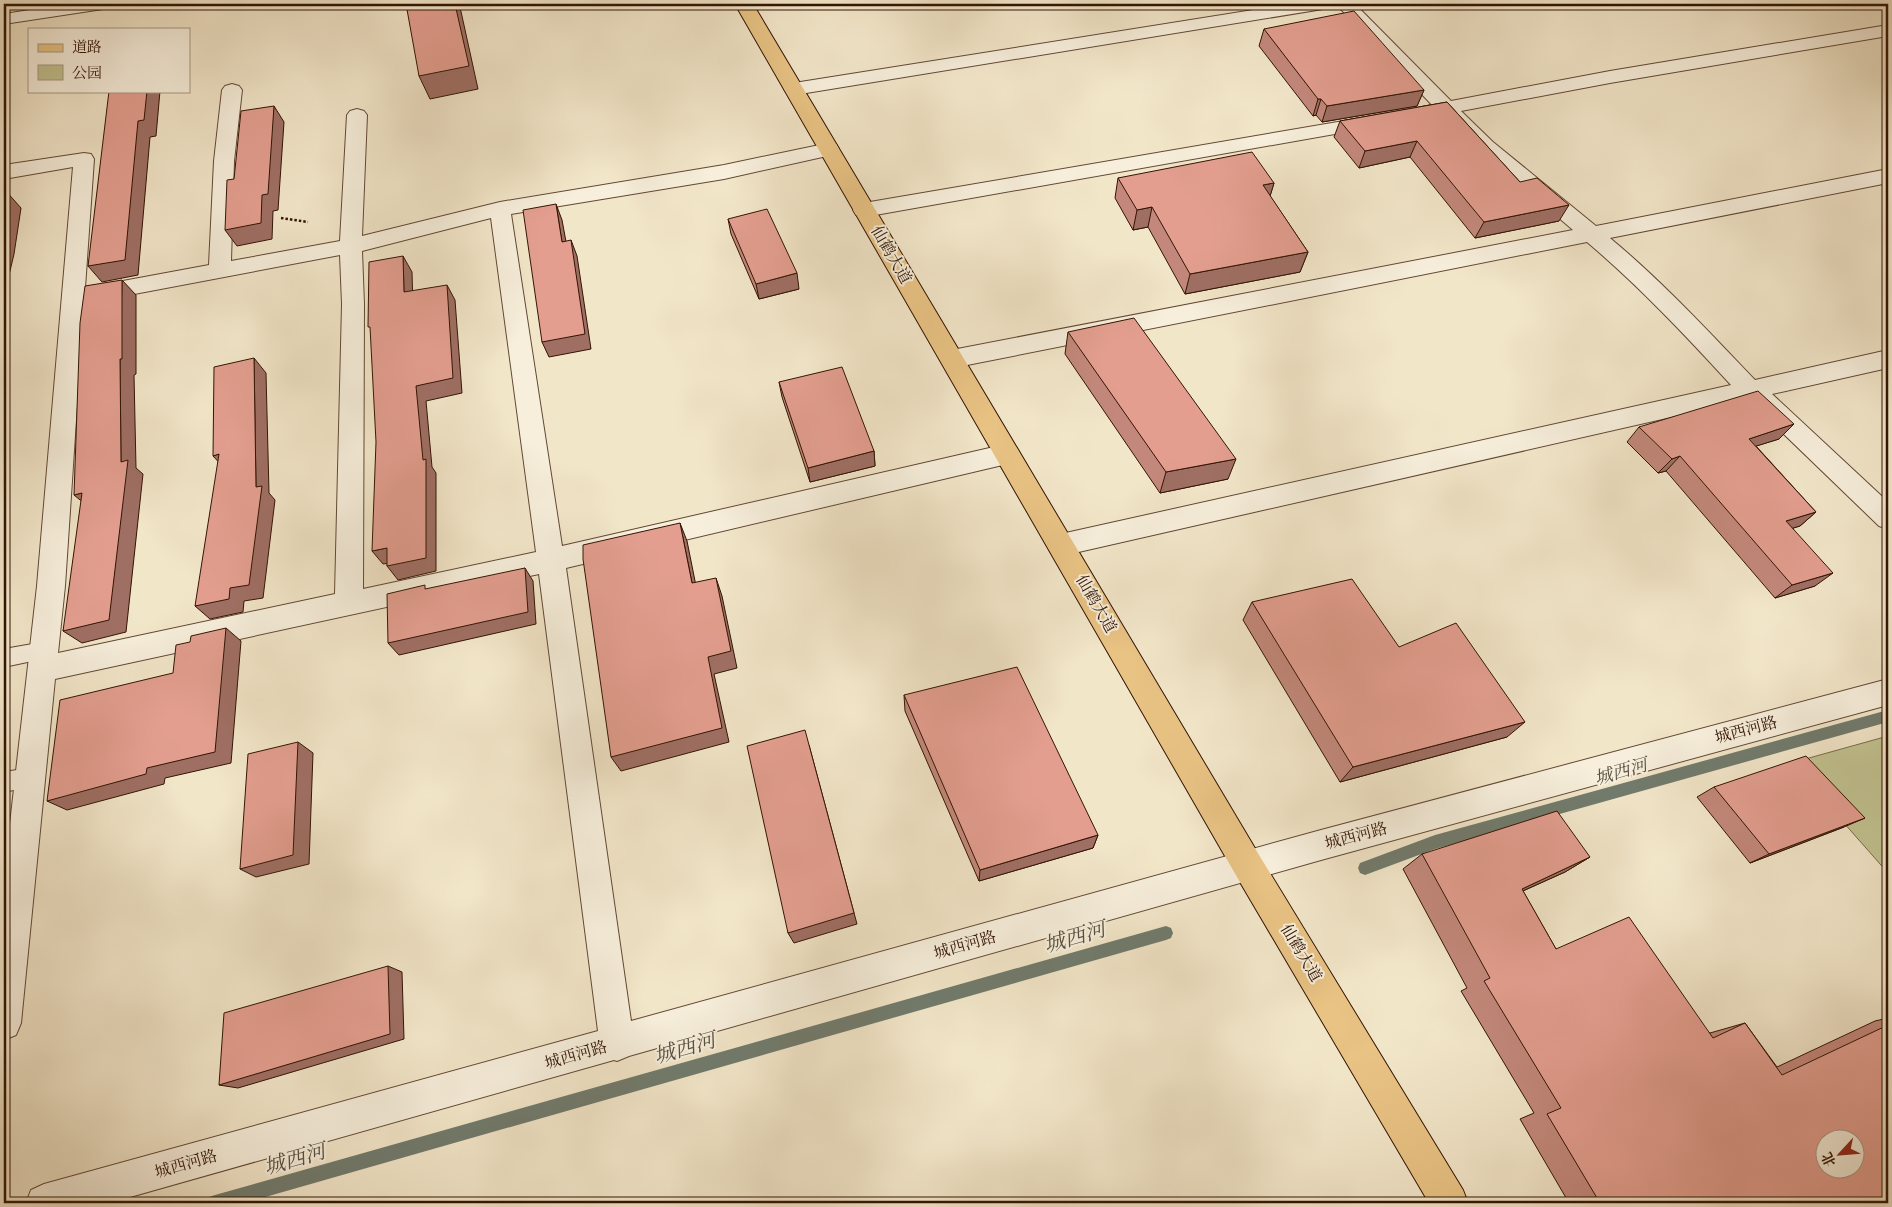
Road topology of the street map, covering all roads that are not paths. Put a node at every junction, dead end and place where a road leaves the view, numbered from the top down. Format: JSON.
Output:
{"nodes":[{"id":1,"x":103,"y":4,"type":"edge"},
{"id":2,"x":744,"y":4,"type":"edge"},
{"id":3,"x":1323,"y":4,"type":"edge"},
{"id":4,"x":1345,"y":4,"type":"edge"},
{"id":5,"x":4,"y":18,"type":"edge"},
{"id":6,"x":1888,"y":30,"type":"edge"},
{"id":7,"x":794,"y":89,"type":"junction"},
{"id":8,"x":232,"y":90,"type":"dead end"},
{"id":9,"x":1446,"y":109,"type":"junction"},
{"id":10,"x":357,"y":115,"type":"dead end"},
{"id":11,"x":829,"y":149,"type":"junction"},
{"id":12,"x":4,"y":172,"type":"edge"},
{"id":13,"x":1888,"y":176,"type":"edge"},
{"id":14,"x":500,"y":209,"type":"junction"},
{"id":15,"x":864,"y":210,"type":"junction"},
{"id":16,"x":1592,"y":235,"type":"junction"},
{"id":17,"x":351,"y":246,"type":"junction"},
{"id":18,"x":220,"y":270,"type":"junction"},
{"id":19,"x":73,"y":298,"type":"junction"},
{"id":20,"x":952,"y":359,"type":"junction"},
{"id":21,"x":1888,"y":359,"type":"edge"},
{"id":22,"x":1750,"y":390,"type":"junction"},
{"id":23,"x":1008,"y":454,"type":"junction"},
{"id":24,"x":1888,"y":518,"type":"edge"},
{"id":25,"x":1061,"y":545,"type":"junction"},
{"id":26,"x":552,"y":560,"type":"junction"},
{"id":27,"x":349,"y":603,"type":"junction"},
{"id":28,"x":4,"y":658,"type":"edge"},
{"id":29,"x":43,"y":660,"type":"junction"},
{"id":30,"x":1888,"y":692,"type":"edge"},
{"id":31,"x":30,"y":778,"type":"junction"},
{"id":32,"x":4,"y":782,"type":"edge"},
{"id":33,"x":1248,"y":866,"type":"junction"},
{"id":34,"x":4,"y":1023,"type":"edge"},
{"id":35,"x":617,"y":1044,"type":"junction"},
{"id":36,"x":44,"y":1203,"type":"edge"},
{"id":37,"x":1450,"y":1203,"type":"edge"}],
"edges":[{"from":1,"to":5,"type":"street"},
{"from":2,"to":7,"type":"main road","name":"仙鹤大道"},
{"from":3,"to":7,"type":"street"},
{"from":4,"to":9,"type":"street"},
{"from":6,"to":9,"type":"street"},
{"from":7,"to":11,"type":"main road","name":"仙鹤大道"},
{"from":8,"to":18,"type":"street"},
{"from":9,"to":15,"type":"street"},
{"from":9,"to":16,"type":"street"},
{"from":10,"to":17,"type":"street"},
{"from":11,"to":14,"type":"street"},
{"from":11,"to":15,"type":"main road","name":"仙鹤大道"},
{"from":12,"to":19,"type":"street"},
{"from":13,"to":16,"type":"street"},
{"from":14,"to":17,"type":"street"},
{"from":14,"to":26,"type":"street"},
{"from":15,"to":20,"type":"main road","name":"仙鹤大道"},
{"from":16,"to":20,"type":"street"},
{"from":16,"to":22,"type":"street"},
{"from":17,"to":18,"type":"street"},
{"from":17,"to":27,"type":"street"},
{"from":18,"to":19,"type":"street"},
{"from":19,"to":29,"type":"street"},
{"from":20,"to":23,"type":"main road","name":"仙鹤大道"},
{"from":21,"to":22,"type":"street"},
{"from":22,"to":24,"type":"street"},
{"from":22,"to":25,"type":"street"},
{"from":23,"to":25,"type":"main road","name":"仙鹤大道"},
{"from":23,"to":26,"type":"street"},
{"from":25,"to":33,"type":"main road","name":"仙鹤大道"},
{"from":26,"to":27,"type":"street"},
{"from":26,"to":35,"type":"street"},
{"from":27,"to":29,"type":"street"},
{"from":28,"to":29,"type":"lane"},
{"from":29,"to":31,"type":"street"},
{"from":30,"to":33,"type":"street","name":"城西河路"},
{"from":31,"to":32,"type":"lane"},
{"from":31,"to":34,"type":"street"},
{"from":33,"to":35,"type":"street","name":"城西河路"},
{"from":33,"to":37,"type":"main road","name":"仙鹤大道"},
{"from":35,"to":36,"type":"street","name":"城西河路"}]}
